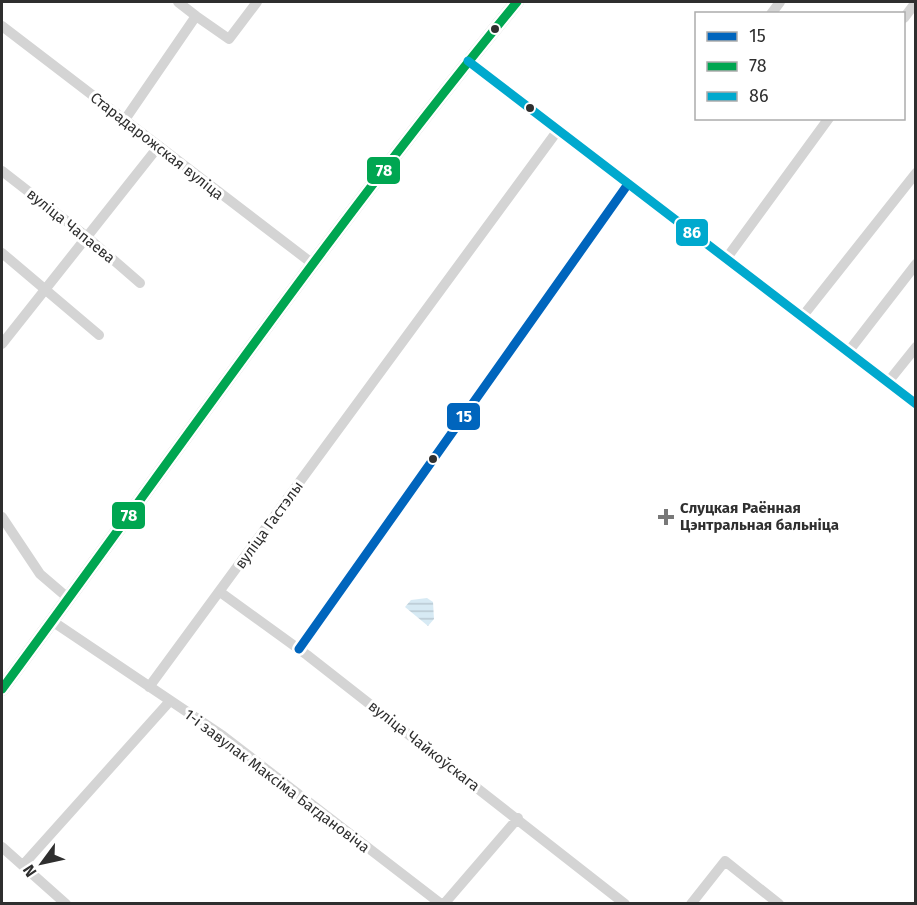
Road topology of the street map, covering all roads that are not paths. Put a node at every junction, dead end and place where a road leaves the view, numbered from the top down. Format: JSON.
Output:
{"nodes":[{"id":1,"x":178,"y":2,"type":"edge"},
{"id":2,"x":257,"y":2,"type":"edge"},
{"id":3,"x":517,"y":2,"type":"edge"},
{"id":4,"x":196,"y":16,"type":"junction"},
{"id":5,"x":2,"y":26,"type":"edge"},
{"id":6,"x":468,"y":61,"type":"junction"},
{"id":7,"x":828,"y":120,"type":"edge"},
{"id":8,"x":124,"y":121,"type":"junction"},
{"id":9,"x":558,"y":130,"type":"junction"},
{"id":10,"x":158,"y":147,"type":"junction"},
{"id":11,"x":2,"y":171,"type":"edge"},
{"id":12,"x":915,"y":173,"type":"edge"},
{"id":13,"x":628,"y":184,"type":"junction"},
{"id":14,"x":87,"y":237,"type":"junction"},
{"id":15,"x":2,"y":253,"type":"edge"},
{"id":16,"x":726,"y":259,"type":"junction"},
{"id":17,"x":313,"y":264,"type":"junction"},
{"id":18,"x":915,"y":264,"type":"edge"},
{"id":19,"x":140,"y":283,"type":"dead end"},
{"id":20,"x":45,"y":289,"type":"junction"},
{"id":21,"x":802,"y":317,"type":"junction"},
{"id":22,"x":99,"y":335,"type":"dead end"},
{"id":23,"x":2,"y":344,"type":"edge"},
{"id":24,"x":915,"y":346,"type":"edge"},
{"id":25,"x":848,"y":352,"type":"junction"},
{"id":26,"x":888,"y":382,"type":"junction"},
{"id":27,"x":915,"y":404,"type":"edge"},
{"id":28,"x":2,"y":517,"type":"edge"},
{"id":29,"x":220,"y":592,"type":"junction"},
{"id":30,"x":68,"y":598,"type":"junction"},
{"id":31,"x":52,"y":621,"type":"junction"},
{"id":32,"x":299,"y":649,"type":"junction"},
{"id":33,"x":149,"y":687,"type":"junction"},
{"id":34,"x":2,"y":689,"type":"edge"},
{"id":35,"x":170,"y":701,"type":"junction"},
{"id":36,"x":518,"y":818,"type":"junction"},
{"id":37,"x":2,"y":847,"type":"edge"},
{"id":38,"x":23,"y":865,"type":"junction"},
{"id":39,"x":66,"y":903,"type":"edge"},
{"id":40,"x":442,"y":903,"type":"edge"},
{"id":41,"x":625,"y":903,"type":"edge"},
{"id":42,"x":691,"y":903,"type":"edge"},
{"id":43,"x":780,"y":903,"type":"edge"}],
"edges":[{"from":1,"to":4,"type":"street"},
{"from":2,"to":4,"type":"street"},
{"from":3,"to":6,"type":"main road"},
{"from":4,"to":8,"type":"street"},
{"from":5,"to":8,"type":"street","name":"Старадарожская вуліца"},
{"from":6,"to":9,"type":"street"},
{"from":6,"to":17,"type":"main road"},
{"from":7,"to":16,"type":"street"},
{"from":8,"to":10,"type":"street","name":"Старадарожская вуліца"},
{"from":9,"to":13,"type":"street"},
{"from":9,"to":29,"type":"street","name":"вуліца Гастэлы"},
{"from":10,"to":14,"type":"street"},
{"from":10,"to":17,"type":"street","name":"Старадарожская вуліца"},
{"from":11,"to":14,"type":"street","name":"вуліца Чапаева"},
{"from":12,"to":21,"type":"street"},
{"from":13,"to":16,"type":"street"},
{"from":13,"to":32,"type":"street"},
{"from":14,"to":19,"type":"street","name":"вуліца Чапаева"},
{"from":14,"to":20,"type":"street"},
{"from":15,"to":20,"type":"street"},
{"from":16,"to":21,"type":"street"},
{"from":17,"to":30,"type":"main road"},
{"from":18,"to":25,"type":"street"},
{"from":20,"to":22,"type":"street"},
{"from":20,"to":23,"type":"street"},
{"from":21,"to":25,"type":"street"},
{"from":24,"to":26,"type":"street"},
{"from":25,"to":26,"type":"street"},
{"from":26,"to":27,"type":"street"},
{"from":28,"to":30,"type":"street"},
{"from":29,"to":32,"type":"street","name":"вуліца Чайкоўскага"},
{"from":29,"to":33,"type":"street","name":"вуліца Гастэлы"},
{"from":30,"to":31,"type":"main road"},
{"from":31,"to":33,"type":"street","name":"1-і завулак Максіма Багдановіча"},
{"from":31,"to":34,"type":"main road"},
{"from":32,"to":36,"type":"street","name":"вуліца Чайкоўскага"},
{"from":33,"to":35,"type":"street","name":"1-і завулак Максіма Багдановіча"},
{"from":35,"to":38,"type":"street"},
{"from":35,"to":40,"type":"street","name":"1-і завулак Максіма Багдановіча"},
{"from":36,"to":40,"type":"street"},
{"from":36,"to":41,"type":"street","name":"вуліца Чайкоўскага"},
{"from":37,"to":38,"type":"street"},
{"from":38,"to":39,"type":"street"},
{"from":42,"to":43,"type":"street"}]}
